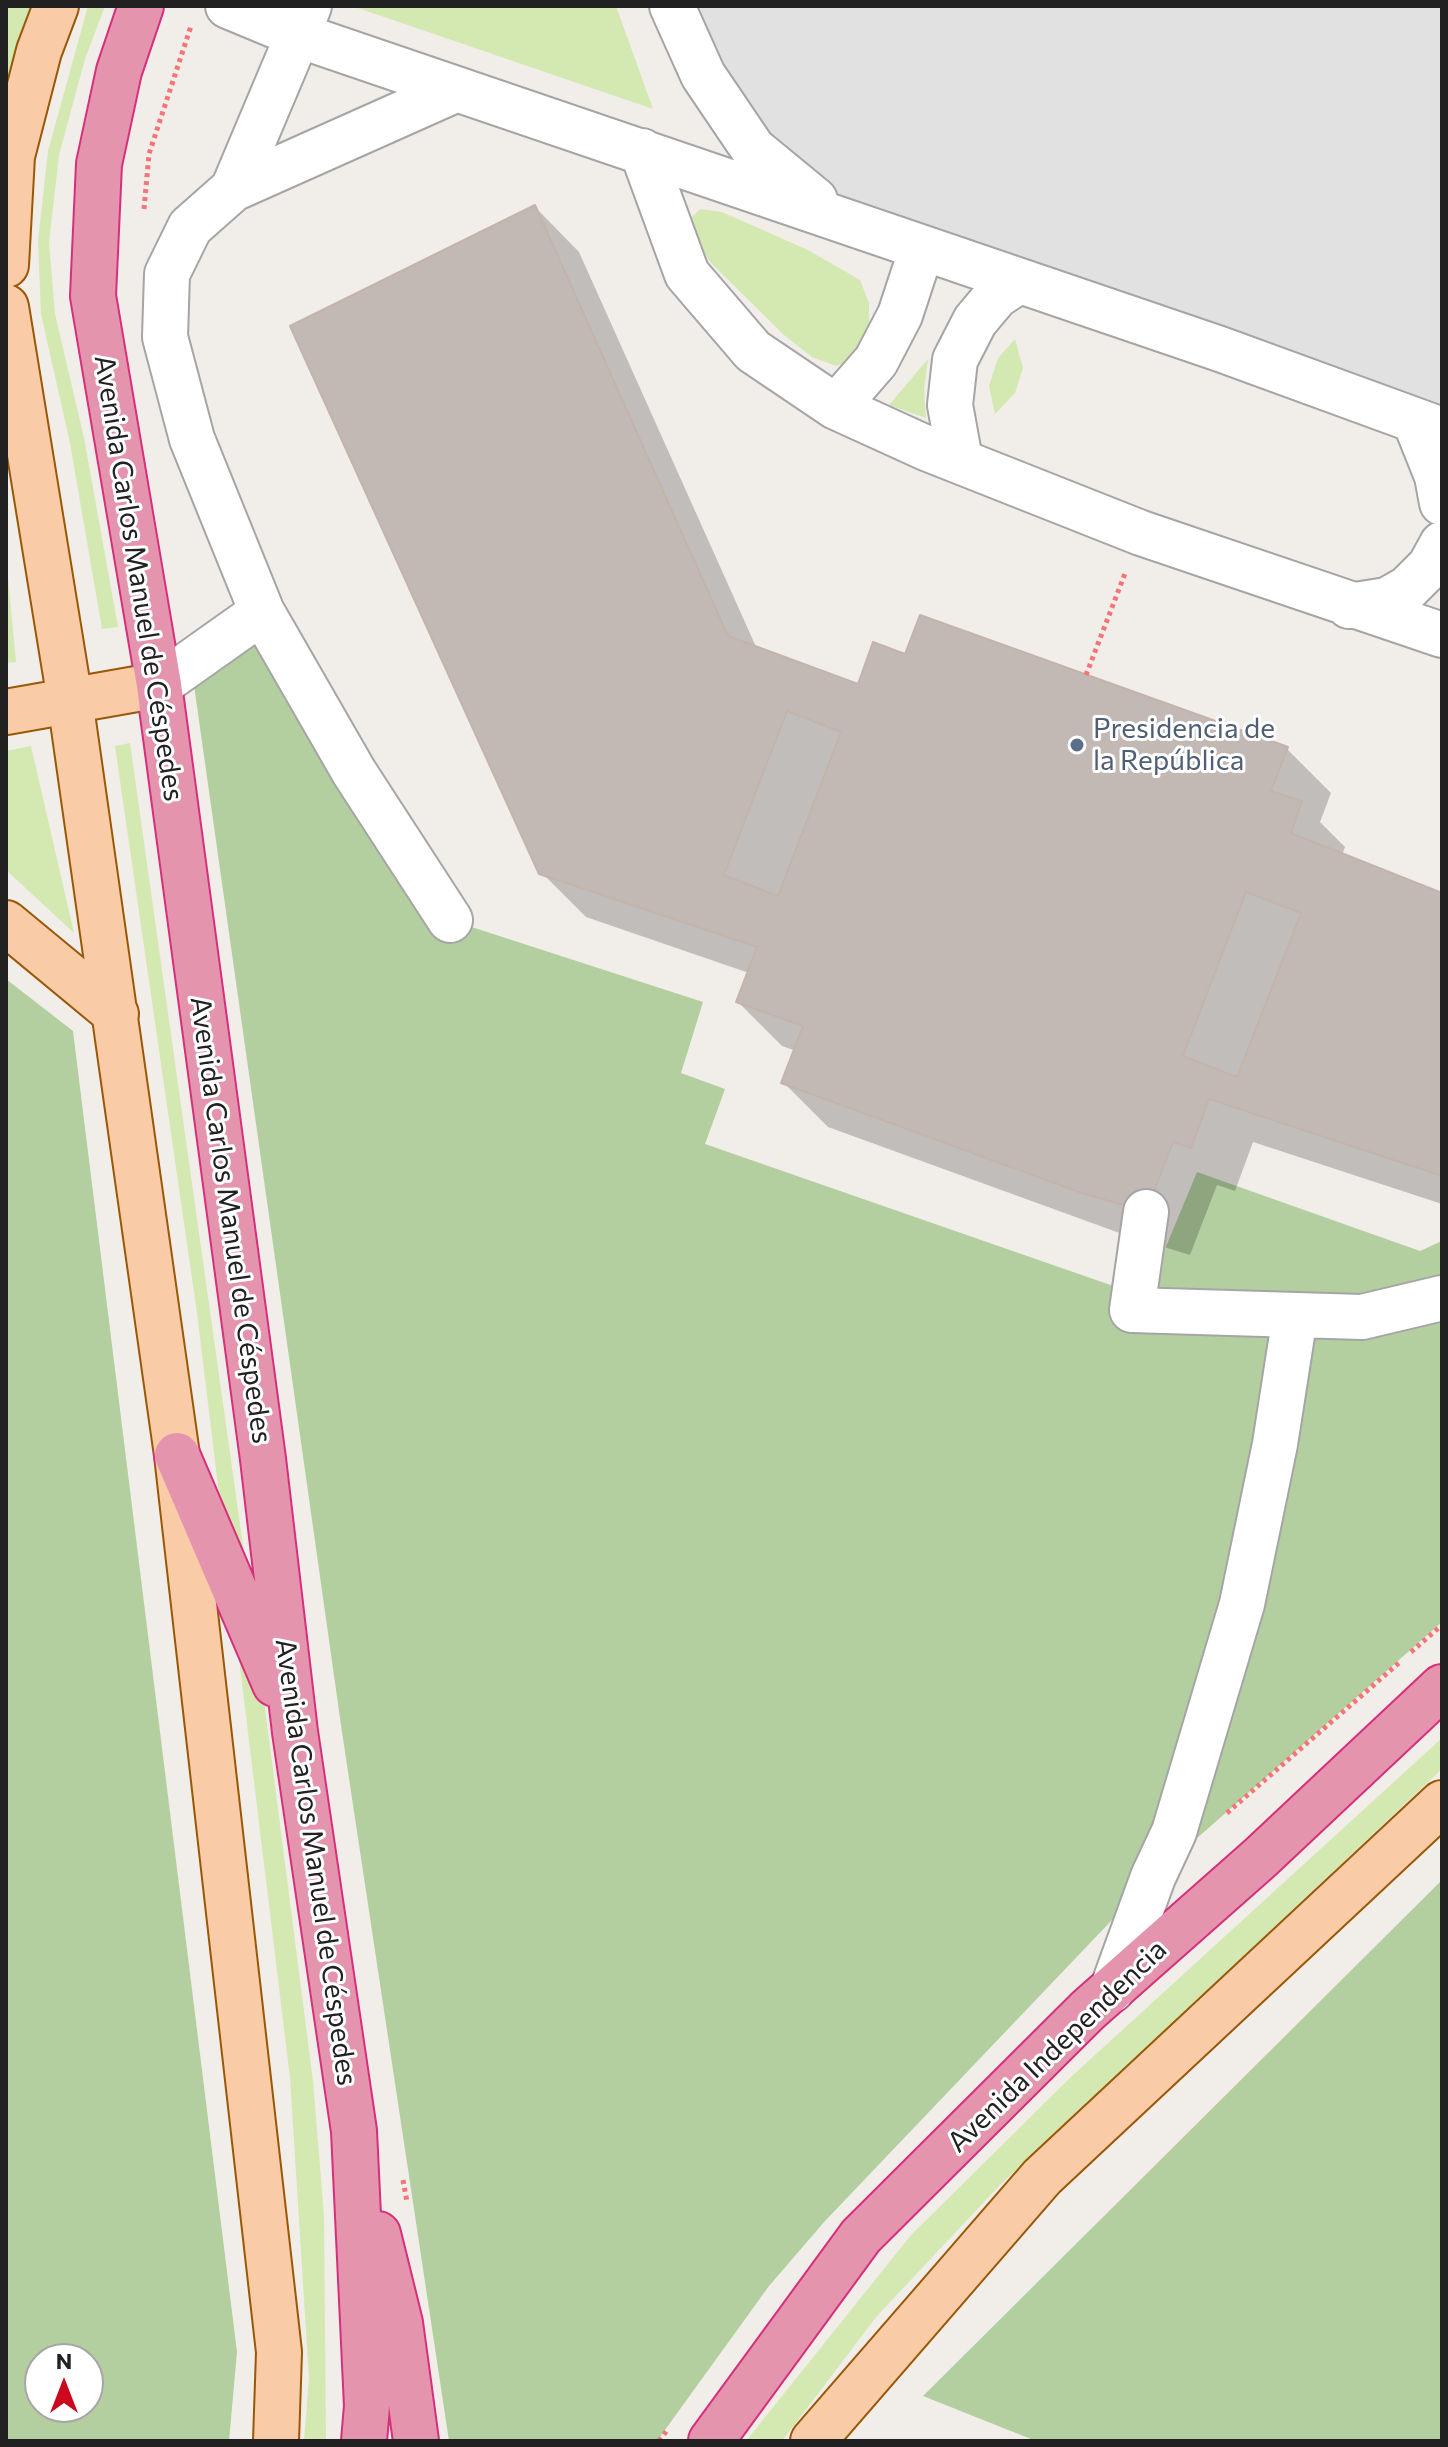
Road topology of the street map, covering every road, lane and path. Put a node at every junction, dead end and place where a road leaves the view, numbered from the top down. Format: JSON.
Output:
{"nodes":[{"id":1,"x":56,"y":6,"type":"edge"},
{"id":2,"x":141,"y":6,"type":"edge"},
{"id":3,"x":228,"y":6,"type":"edge"},
{"id":4,"x":672,"y":6,"type":"edge"},
{"id":5,"x":303,"y":21,"type":"edge"},
{"id":6,"x":455,"y":90,"type":"junction"},
{"id":7,"x":642,"y":151,"type":"junction"},
{"id":8,"x":233,"y":189,"type":"junction"},
{"id":9,"x":837,"y":218,"type":"junction"},
{"id":10,"x":922,"y":248,"type":"junction"},
{"id":11,"x":6,"y":265,"type":"edge"},
{"id":12,"x":1019,"y":281,"type":"junction"},
{"id":13,"x":6,"y":307,"type":"edge"},
{"id":14,"x":9,"y":361,"type":"edge"},
{"id":15,"x":836,"y":407,"type":"junction"},
{"id":16,"x":1433,"y":434,"type":"edge"},
{"id":17,"x":960,"y":460,"type":"junction"},
{"id":18,"x":1442,"y":503,"type":"edge"},
{"id":19,"x":1141,"y":533,"type":"junction"},
{"id":20,"x":1442,"y":544,"type":"edge"},
{"id":21,"x":1349,"y":606,"type":"junction"},
{"id":22,"x":262,"y":612,"type":"junction"},
{"id":23,"x":1442,"y":635,"type":"edge"},
{"id":24,"x":1086,"y":675,"type":"dead end"},
{"id":25,"x":159,"y":685,"type":"junction"},
{"id":26,"x":70,"y":700,"type":"junction"},
{"id":27,"x":6,"y":712,"type":"edge"},
{"id":28,"x":450,"y":920,"type":"dead end"},
{"id":29,"x":6,"y":923,"type":"edge"},
{"id":30,"x":116,"y":1014,"type":"junction"},
{"id":31,"x":1146,"y":1212,"type":"dead end"},
{"id":32,"x":1442,"y":1298,"type":"edge"},
{"id":33,"x":1295,"y":1316,"type":"junction"},
{"id":34,"x":177,"y":1455,"type":"junction"},
{"id":35,"x":1442,"y":1687,"type":"edge"},
{"id":36,"x":295,"y":1732,"type":"junction"},
{"id":37,"x":1442,"y":1803,"type":"edge"},
{"id":38,"x":1112,"y":1990,"type":"junction"},
{"id":39,"x":354,"y":2131,"type":"junction"},
{"id":40,"x":276,"y":2441,"type":"edge"},
{"id":41,"x":364,"y":2441,"type":"edge"},
{"id":42,"x":416,"y":2441,"type":"edge"},
{"id":43,"x":711,"y":2441,"type":"edge"},
{"id":44,"x":813,"y":2441,"type":"edge"}],
"edges":[{"from":1,"to":11,"type":"main road"},
{"from":2,"to":25,"type":"highway","name":"Avenida Carlos Manuel de Céspedes"},
{"from":3,"to":5,"type":"lane"},
{"from":4,"to":9,"type":"lane"},
{"from":5,"to":6,"type":"lane"},
{"from":5,"to":8,"type":"lane"},
{"from":6,"to":7,"type":"lane"},
{"from":6,"to":8,"type":"lane"},
{"from":7,"to":9,"type":"lane"},
{"from":7,"to":15,"type":"lane"},
{"from":8,"to":22,"type":"lane"},
{"from":9,"to":10,"type":"lane"},
{"from":10,"to":12,"type":"lane"},
{"from":10,"to":15,"type":"lane"},
{"from":12,"to":16,"type":"lane"},
{"from":12,"to":17,"type":"lane"},
{"from":13,"to":14,"type":"main road"},
{"from":14,"to":26,"type":"main road"},
{"from":15,"to":17,"type":"lane"},
{"from":16,"to":18,"type":"lane"},
{"from":17,"to":19,"type":"lane"},
{"from":19,"to":21,"type":"lane"},
{"from":19,"to":24,"type":"path"},
{"from":20,"to":21,"type":"lane"},
{"from":21,"to":23,"type":"lane"},
{"from":22,"to":25,"type":"lane"},
{"from":22,"to":28,"type":"lane"},
{"from":25,"to":26,"type":"main road"},
{"from":25,"to":36,"type":"highway","name":"Avenida Carlos Manuel de Céspedes"},
{"from":26,"to":27,"type":"main road"},
{"from":26,"to":30,"type":"main road"},
{"from":29,"to":30,"type":"main road"},
{"from":30,"to":34,"type":"main road"},
{"from":31,"to":33,"type":"lane"},
{"from":32,"to":33,"type":"lane"},
{"from":33,"to":38,"type":"lane"},
{"from":34,"to":36,"type":"highway"},
{"from":34,"to":40,"type":"main road"},
{"from":35,"to":38,"type":"highway","name":"Avenida Independencia"},
{"from":36,"to":39,"type":"highway","name":"Avenida Carlos Manuel de Céspedes"},
{"from":37,"to":44,"type":"main road"},
{"from":38,"to":43,"type":"highway","name":"Avenida Independencia"},
{"from":39,"to":41,"type":"highway","name":"Avenida Carlos Manuel de Céspedes"},
{"from":39,"to":42,"type":"highway"}]}
